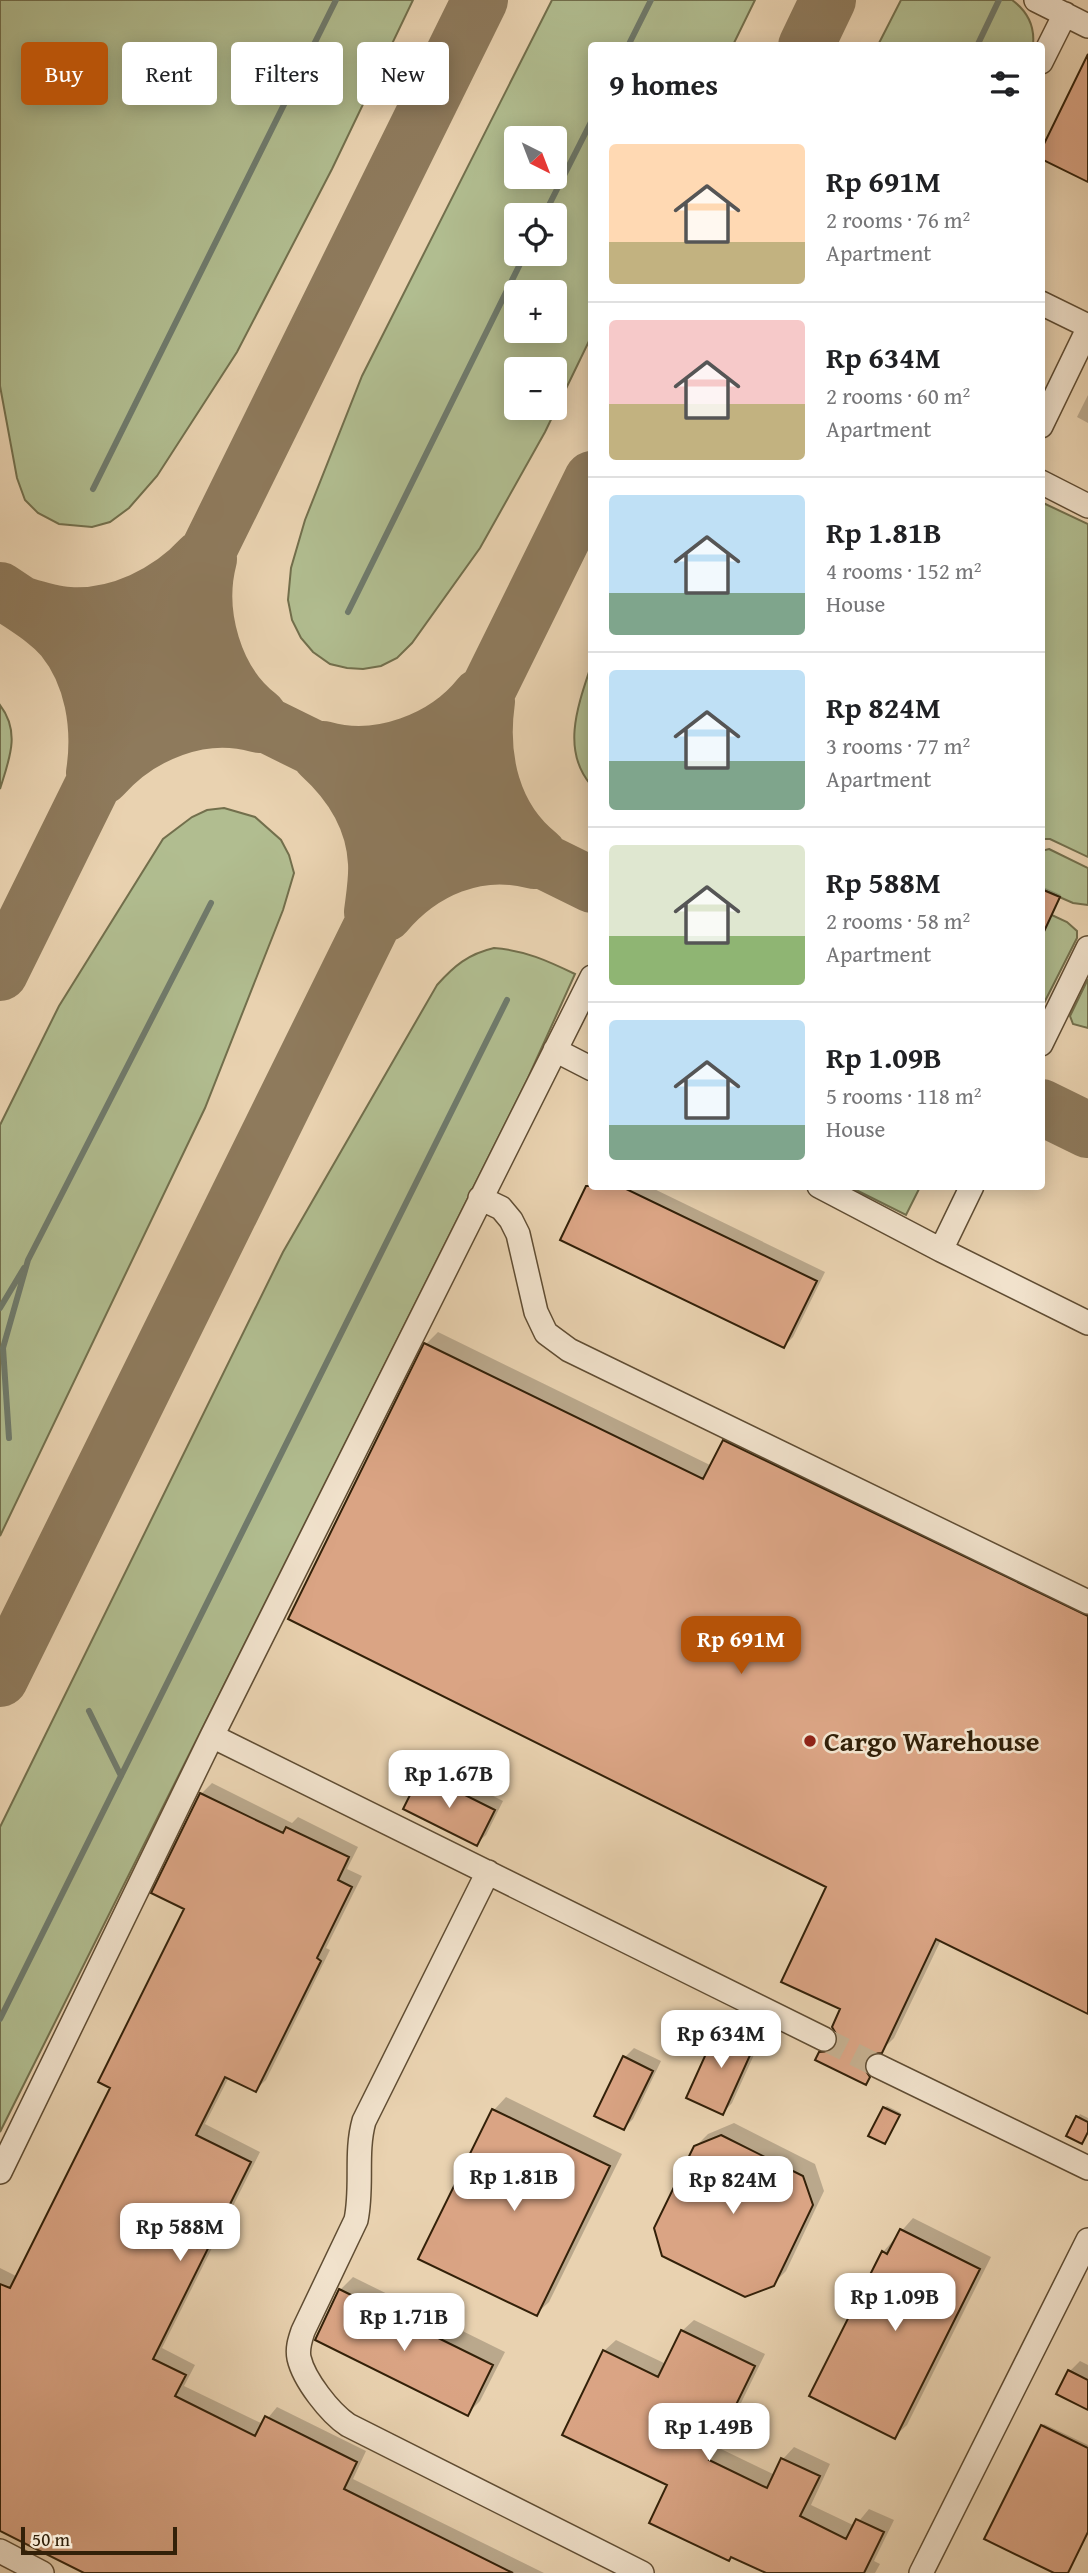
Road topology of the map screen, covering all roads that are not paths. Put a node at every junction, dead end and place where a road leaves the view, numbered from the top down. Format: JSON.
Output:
{"nodes":[{"id":1,"x":1036,"y":0,"type":"edge"},
{"id":2,"x":1065,"y":14,"type":"junction"},
{"id":3,"x":1088,"y":26,"type":"edge"},
{"id":4,"x":1045,"y":54,"type":"edge"},
{"id":5,"x":1045,"y":305,"type":"edge"},
{"id":6,"x":1088,"y":327,"type":"edge"},
{"id":7,"x":1045,"y":418,"type":"edge"},
{"id":8,"x":1045,"y":484,"type":"edge"},
{"id":9,"x":1088,"y":506,"type":"edge"},
{"id":10,"x":1088,"y":948,"type":"edge"},
{"id":11,"x":588,"y":985,"type":"edge"},
{"id":12,"x":1045,"y":1036,"type":"edge"},
{"id":13,"x":555,"y":1050,"type":"junction"},
{"id":14,"x":588,"y":1067,"type":"edge"},
{"id":15,"x":827,"y":1190,"type":"edge"},
{"id":16,"x":970,"y":1190,"type":"edge"},
{"id":17,"x":480,"y":1198,"type":"junction"},
{"id":18,"x":941,"y":1250,"type":"junction"},
{"id":19,"x":1088,"y":1322,"type":"edge"},
{"id":20,"x":1088,"y":1601,"type":"edge"},
{"id":21,"x":212,"y":1736,"type":"junction"},
{"id":22,"x":488,"y":1872,"type":"junction"},
{"id":23,"x":824,"y":2039,"type":"tunnel mouth"},
{"id":24,"x":878,"y":2066,"type":"tunnel mouth"},
{"id":25,"x":1088,"y":2168,"type":"edge"},
{"id":26,"x":0,"y":2172,"type":"edge"},
{"id":27,"x":1088,"y":2240,"type":"edge"},
{"id":28,"x":0,"y":2552,"type":"edge"},
{"id":29,"x":42,"y":2573,"type":"edge"},
{"id":30,"x":642,"y":2573,"type":"edge"},
{"id":31,"x":921,"y":2573,"type":"edge"}],
"edges":[{"from":1,"to":2,"type":"lane"},
{"from":2,"to":3,"type":"lane"},
{"from":2,"to":4,"type":"lane"},
{"from":5,"to":6,"type":"lane"},
{"from":6,"to":7,"type":"lane"},
{"from":8,"to":9,"type":"lane"},
{"from":10,"to":12,"type":"lane"},
{"from":11,"to":13,"type":"lane"},
{"from":13,"to":14,"type":"lane"},
{"from":13,"to":17,"type":"lane"},
{"from":15,"to":18,"type":"lane"},
{"from":16,"to":18,"type":"lane"},
{"from":17,"to":20,"type":"lane"},
{"from":17,"to":21,"type":"lane"},
{"from":18,"to":19,"type":"lane"},
{"from":21,"to":22,"type":"lane"},
{"from":21,"to":26,"type":"lane"},
{"from":22,"to":23,"type":"lane"},
{"from":22,"to":30,"type":"lane"},
{"from":24,"to":25,"type":"lane"},
{"from":27,"to":31,"type":"lane"},
{"from":28,"to":29,"type":"lane"}]}
